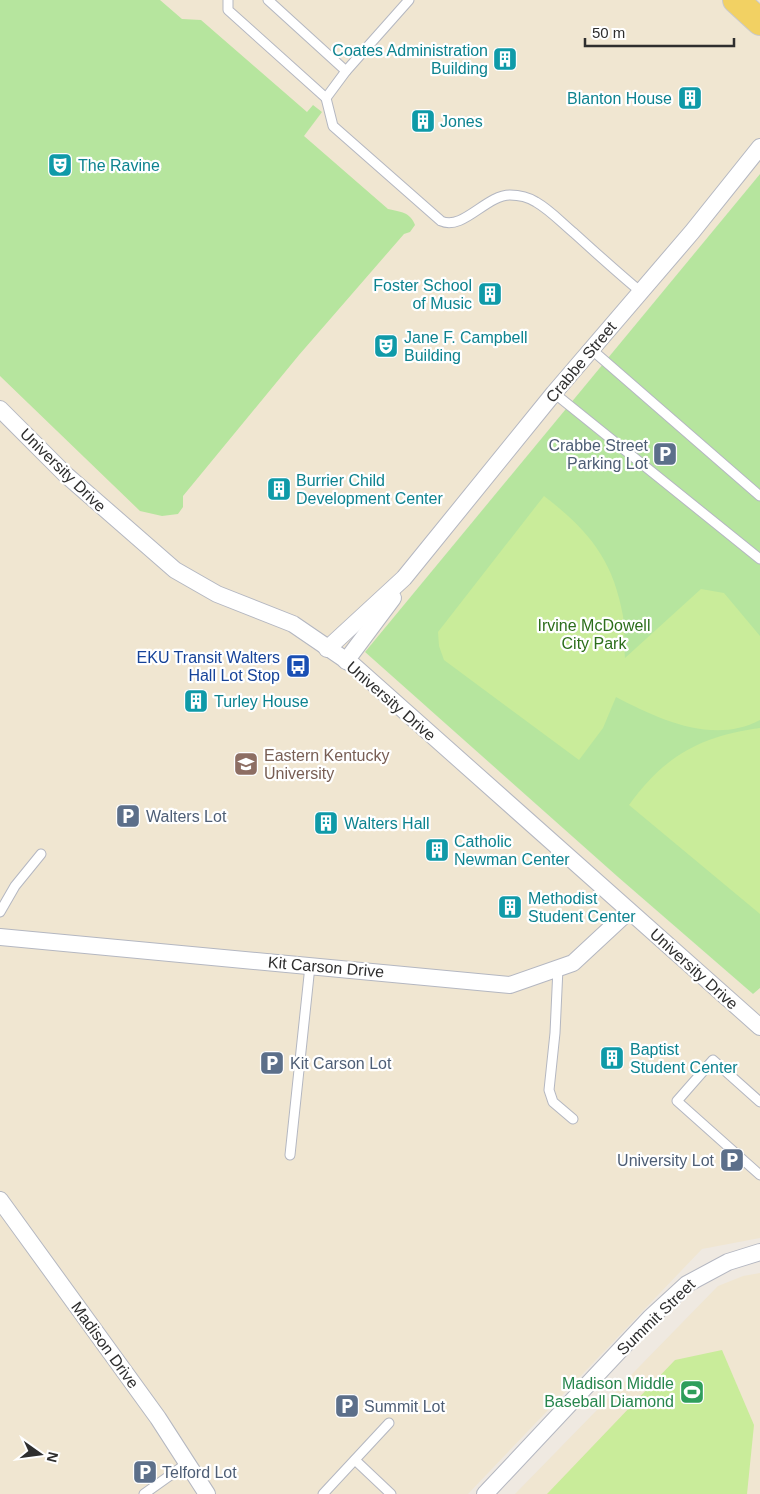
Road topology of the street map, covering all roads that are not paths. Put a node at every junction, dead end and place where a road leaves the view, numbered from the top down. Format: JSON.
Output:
{"nodes":[{"id":1,"x":228,"y":0,"type":"edge"},
{"id":2,"x":268,"y":0,"type":"edge"},
{"id":3,"x":409,"y":0,"type":"edge"},
{"id":4,"x":736,"y":0,"type":"edge"},
{"id":5,"x":760,"y":22,"type":"edge"},
{"id":6,"x":346,"y":71,"type":"junction"},
{"id":7,"x":326,"y":98,"type":"junction"},
{"id":8,"x":760,"y":147,"type":"edge"},
{"id":9,"x":641,"y":292,"type":"junction"},
{"id":10,"x":590,"y":349,"type":"junction"},
{"id":11,"x":554,"y":393,"type":"junction"},
{"id":12,"x":0,"y":409,"type":"edge"},
{"id":13,"x":760,"y":496,"type":"edge"},
{"id":14,"x":758,"y":555,"type":"edge"},
{"id":15,"x":404,"y":578,"type":"junction"},
{"id":16,"x":327,"y":649,"type":"junction"},
{"id":17,"x":346,"y":661,"type":"junction"},
{"id":18,"x":41,"y":854,"type":"dead end"},
{"id":19,"x":629,"y":911,"type":"junction"},
{"id":20,"x":0,"y":912,"type":"edge"},
{"id":21,"x":0,"y":937,"type":"edge"},
{"id":22,"x":310,"y":966,"type":"junction"},
{"id":23,"x":558,"y":968,"type":"junction"},
{"id":24,"x":760,"y":1028,"type":"edge"},
{"id":25,"x":760,"y":1102,"type":"edge"},
{"id":26,"x":573,"y":1119,"type":"dead end"},
{"id":27,"x":290,"y":1155,"type":"dead end"},
{"id":28,"x":760,"y":1175,"type":"edge"},
{"id":29,"x":0,"y":1200,"type":"edge"},
{"id":30,"x":760,"y":1252,"type":"edge"},
{"id":31,"x":389,"y":1423,"type":"dead end"},
{"id":32,"x":355,"y":1460,"type":"junction"},
{"id":33,"x":186,"y":1464,"type":"junction"},
{"id":34,"x":144,"y":1494,"type":"edge"},
{"id":35,"x":207,"y":1494,"type":"edge"},
{"id":36,"x":323,"y":1494,"type":"edge"},
{"id":37,"x":392,"y":1494,"type":"edge"},
{"id":38,"x":485,"y":1494,"type":"edge"}],
"edges":[{"from":1,"to":7,"type":"lane"},
{"from":2,"to":6,"type":"lane"},
{"from":3,"to":6,"type":"lane"},
{"from":4,"to":5,"type":"main road"},
{"from":6,"to":7,"type":"lane"},
{"from":7,"to":9,"type":"lane"},
{"from":8,"to":9,"type":"street","name":"Crabbe Street"},
{"from":9,"to":10,"type":"street","name":"Crabbe Street"},
{"from":10,"to":11,"type":"street","name":"Crabbe Street"},
{"from":10,"to":13,"type":"lane"},
{"from":11,"to":14,"type":"lane"},
{"from":11,"to":15,"type":"street","name":"Crabbe Street"},
{"from":12,"to":16,"type":"street","name":"University Drive"},
{"from":15,"to":16,"type":"street","name":"Crabbe Street"},
{"from":15,"to":17,"type":"street","name":"Crabbe Street"},
{"from":16,"to":17,"type":"street","name":"University Drive"},
{"from":17,"to":19,"type":"street","name":"University Drive"},
{"from":18,"to":20,"type":"lane"},
{"from":19,"to":23,"type":"street","name":"Kit Carson Drive"},
{"from":19,"to":24,"type":"street","name":"University Drive"},
{"from":21,"to":22,"type":"street","name":"Kit Carson Drive"},
{"from":22,"to":23,"type":"street","name":"Kit Carson Drive"},
{"from":22,"to":27,"type":"lane"},
{"from":23,"to":26,"type":"lane"},
{"from":25,"to":28,"type":"lane"},
{"from":29,"to":33,"type":"street","name":"Madison Drive"},
{"from":30,"to":38,"type":"street","name":"Summit Street"},
{"from":31,"to":32,"type":"lane"},
{"from":32,"to":36,"type":"lane"},
{"from":32,"to":37,"type":"lane"},
{"from":33,"to":34,"type":"lane"},
{"from":33,"to":35,"type":"street","name":"Madison Drive"}]}
